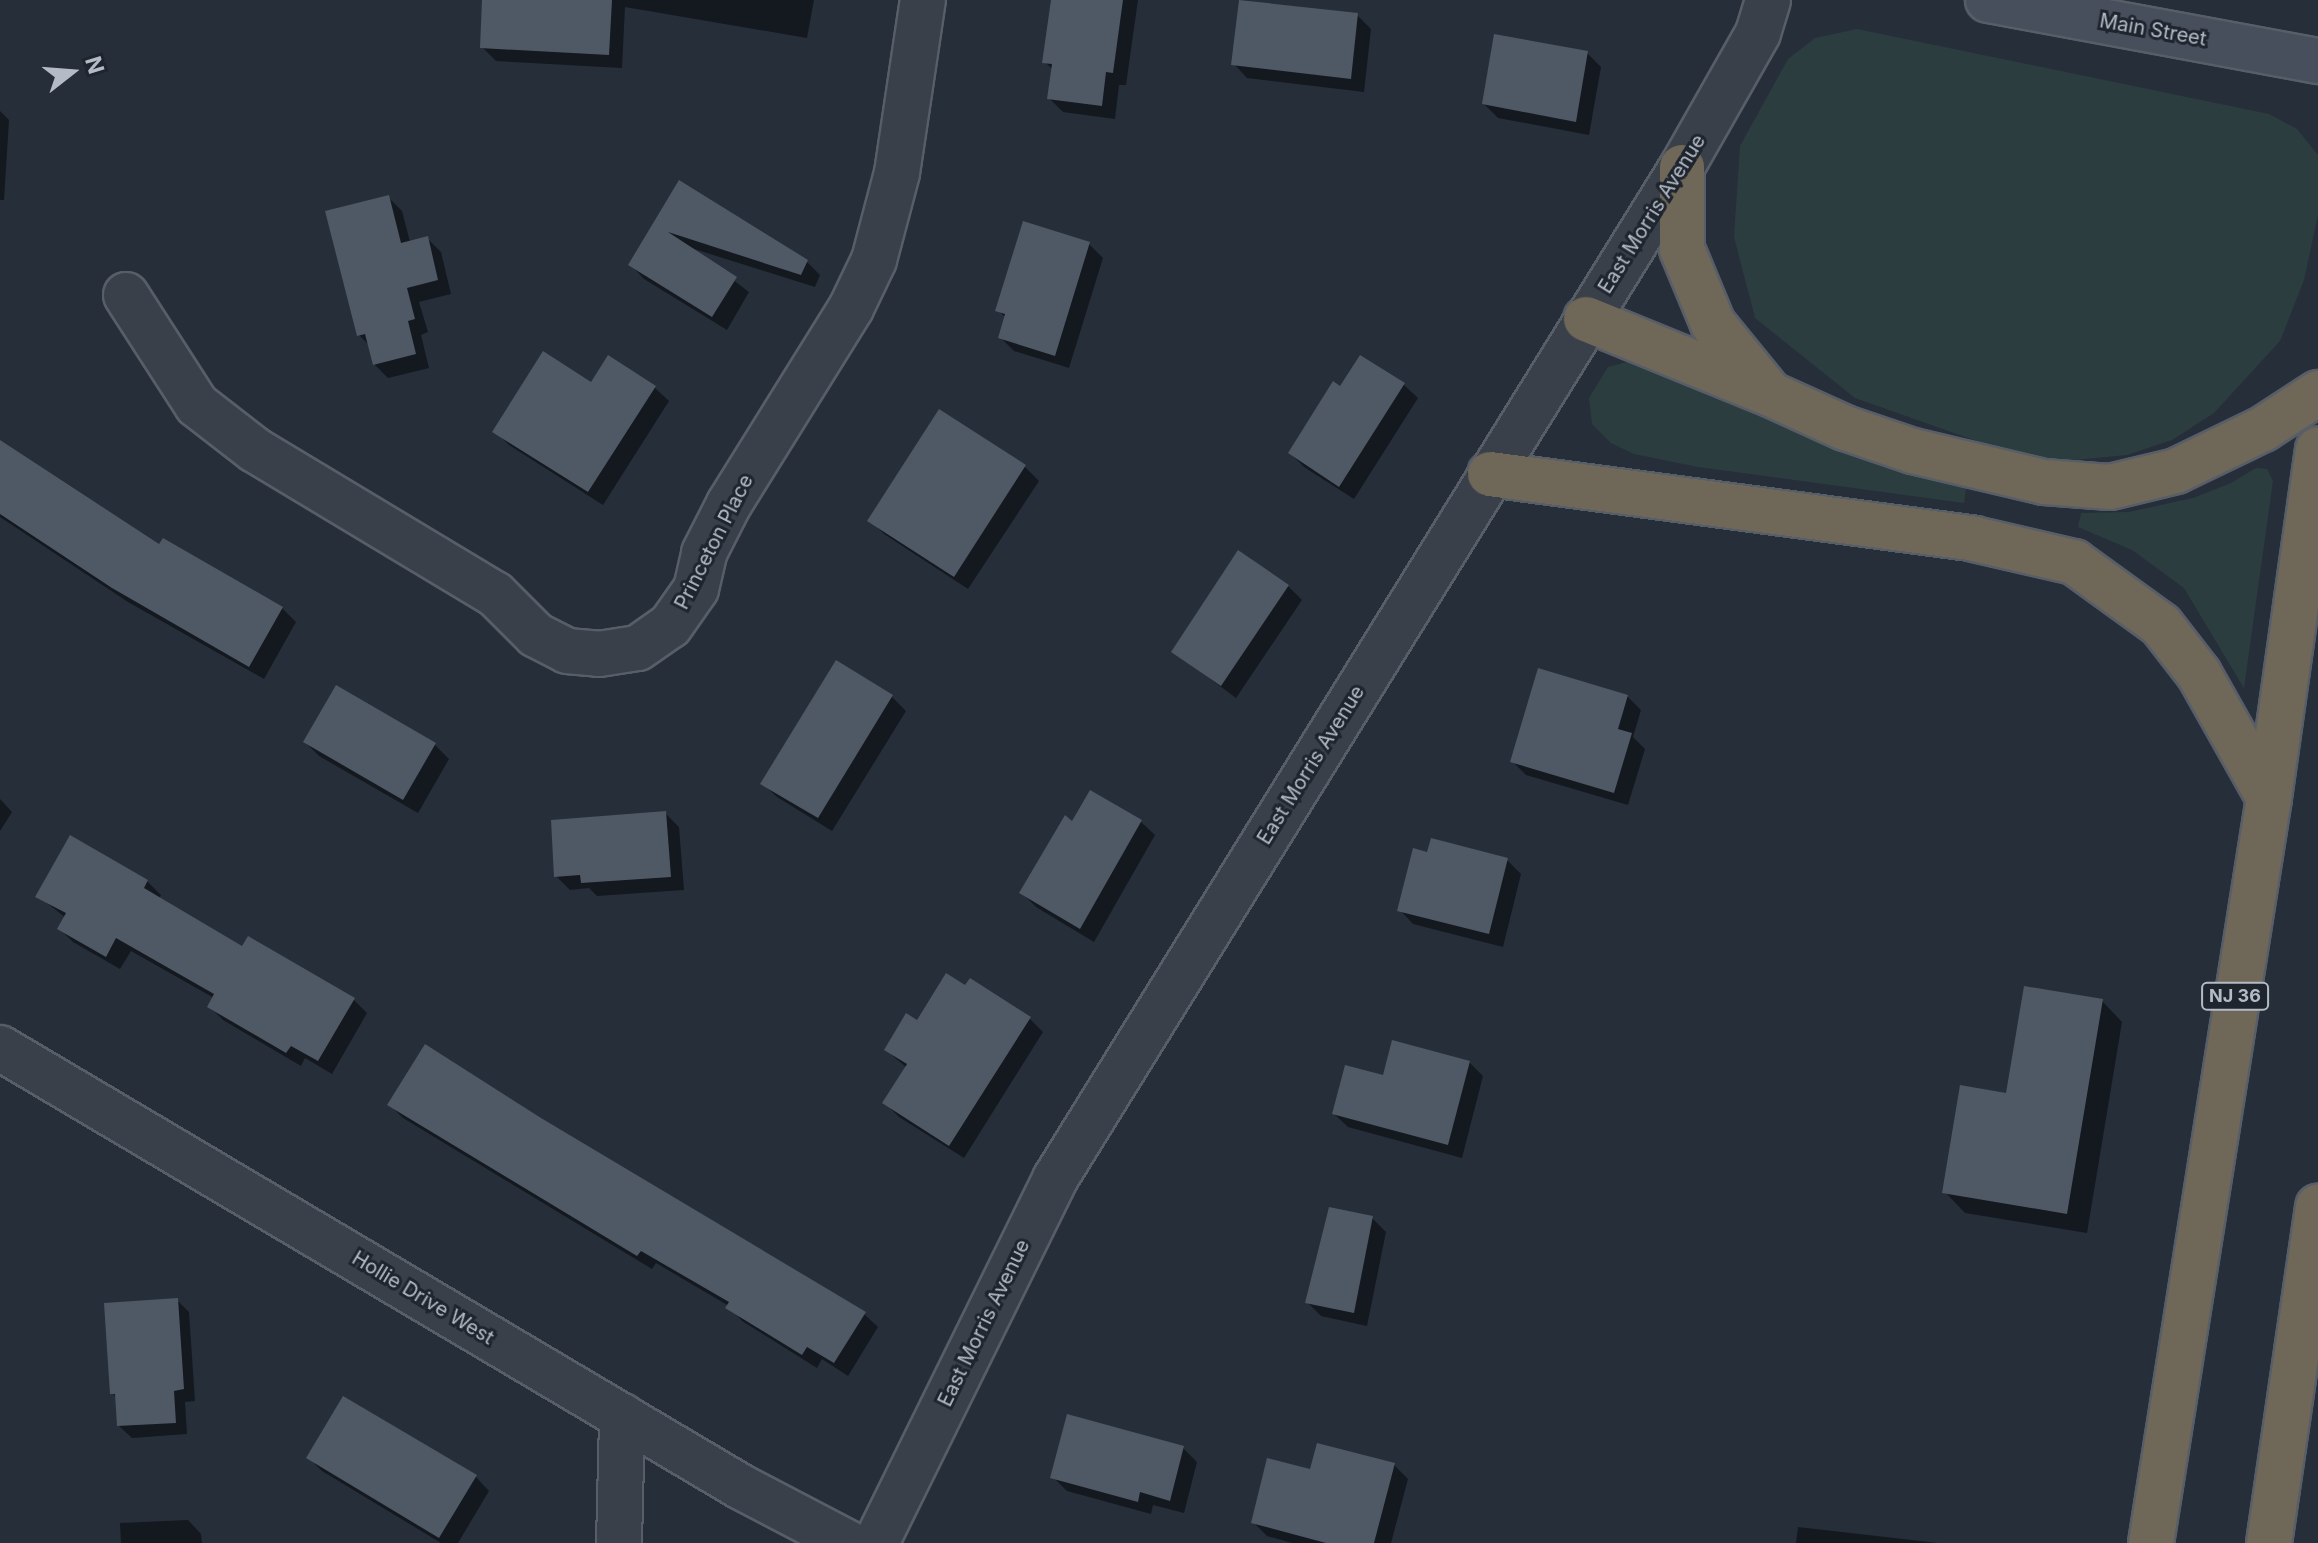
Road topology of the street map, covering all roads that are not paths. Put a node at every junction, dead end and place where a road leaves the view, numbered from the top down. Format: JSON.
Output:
{"nodes":[{"id":1,"x":923,"y":0,"type":"edge"},
{"id":2,"x":1768,"y":0,"type":"edge"},
{"id":3,"x":1988,"y":0,"type":"edge"},
{"id":4,"x":2318,"y":61,"type":"edge"},
{"id":5,"x":1682,"y":167,"type":"junction"},
{"id":6,"x":126,"y":295,"type":"dead end"},
{"id":7,"x":1586,"y":319,"type":"junction"},
{"id":8,"x":2318,"y":393,"type":"edge"},
{"id":9,"x":1770,"y":394,"type":"junction"},
{"id":10,"x":2318,"y":449,"type":"edge"},
{"id":11,"x":1490,"y":474,"type":"junction"},
{"id":12,"x":2269,"y":798,"type":"junction"},
{"id":13,"x":0,"y":1048,"type":"edge"},
{"id":14,"x":2318,"y":1209,"type":"edge"},
{"id":15,"x":622,"y":1416,"type":"junction"},
{"id":16,"x":619,"y":1543,"type":"edge"},
{"id":17,"x":848,"y":1543,"type":"edge"},
{"id":18,"x":876,"y":1543,"type":"edge"},
{"id":19,"x":2151,"y":1543,"type":"edge"},
{"id":20,"x":2269,"y":1543,"type":"edge"}],
"edges":[{"from":1,"to":6,"type":"street","name":"Princeton Place"},
{"from":2,"to":5,"type":"street","name":"East Morris Avenue"},
{"from":3,"to":4,"type":"street","name":"Main Street"},
{"from":5,"to":7,"type":"street","name":"East Morris Avenue"},
{"from":5,"to":9,"type":"highway"},
{"from":7,"to":9,"type":"highway"},
{"from":7,"to":11,"type":"street","name":"East Morris Avenue"},
{"from":8,"to":9,"type":"highway"},
{"from":10,"to":12,"type":"highway","number":"NJ 36"},
{"from":11,"to":12,"type":"highway"},
{"from":11,"to":18,"type":"street","name":"East Morris Avenue"},
{"from":12,"to":19,"type":"highway","number":"NJ 36"},
{"from":13,"to":15,"type":"street","name":"Hollie Drive West"},
{"from":14,"to":20,"type":"highway"},
{"from":15,"to":16,"type":"street"},
{"from":15,"to":17,"type":"street","name":"Hollie Drive West"}]}
